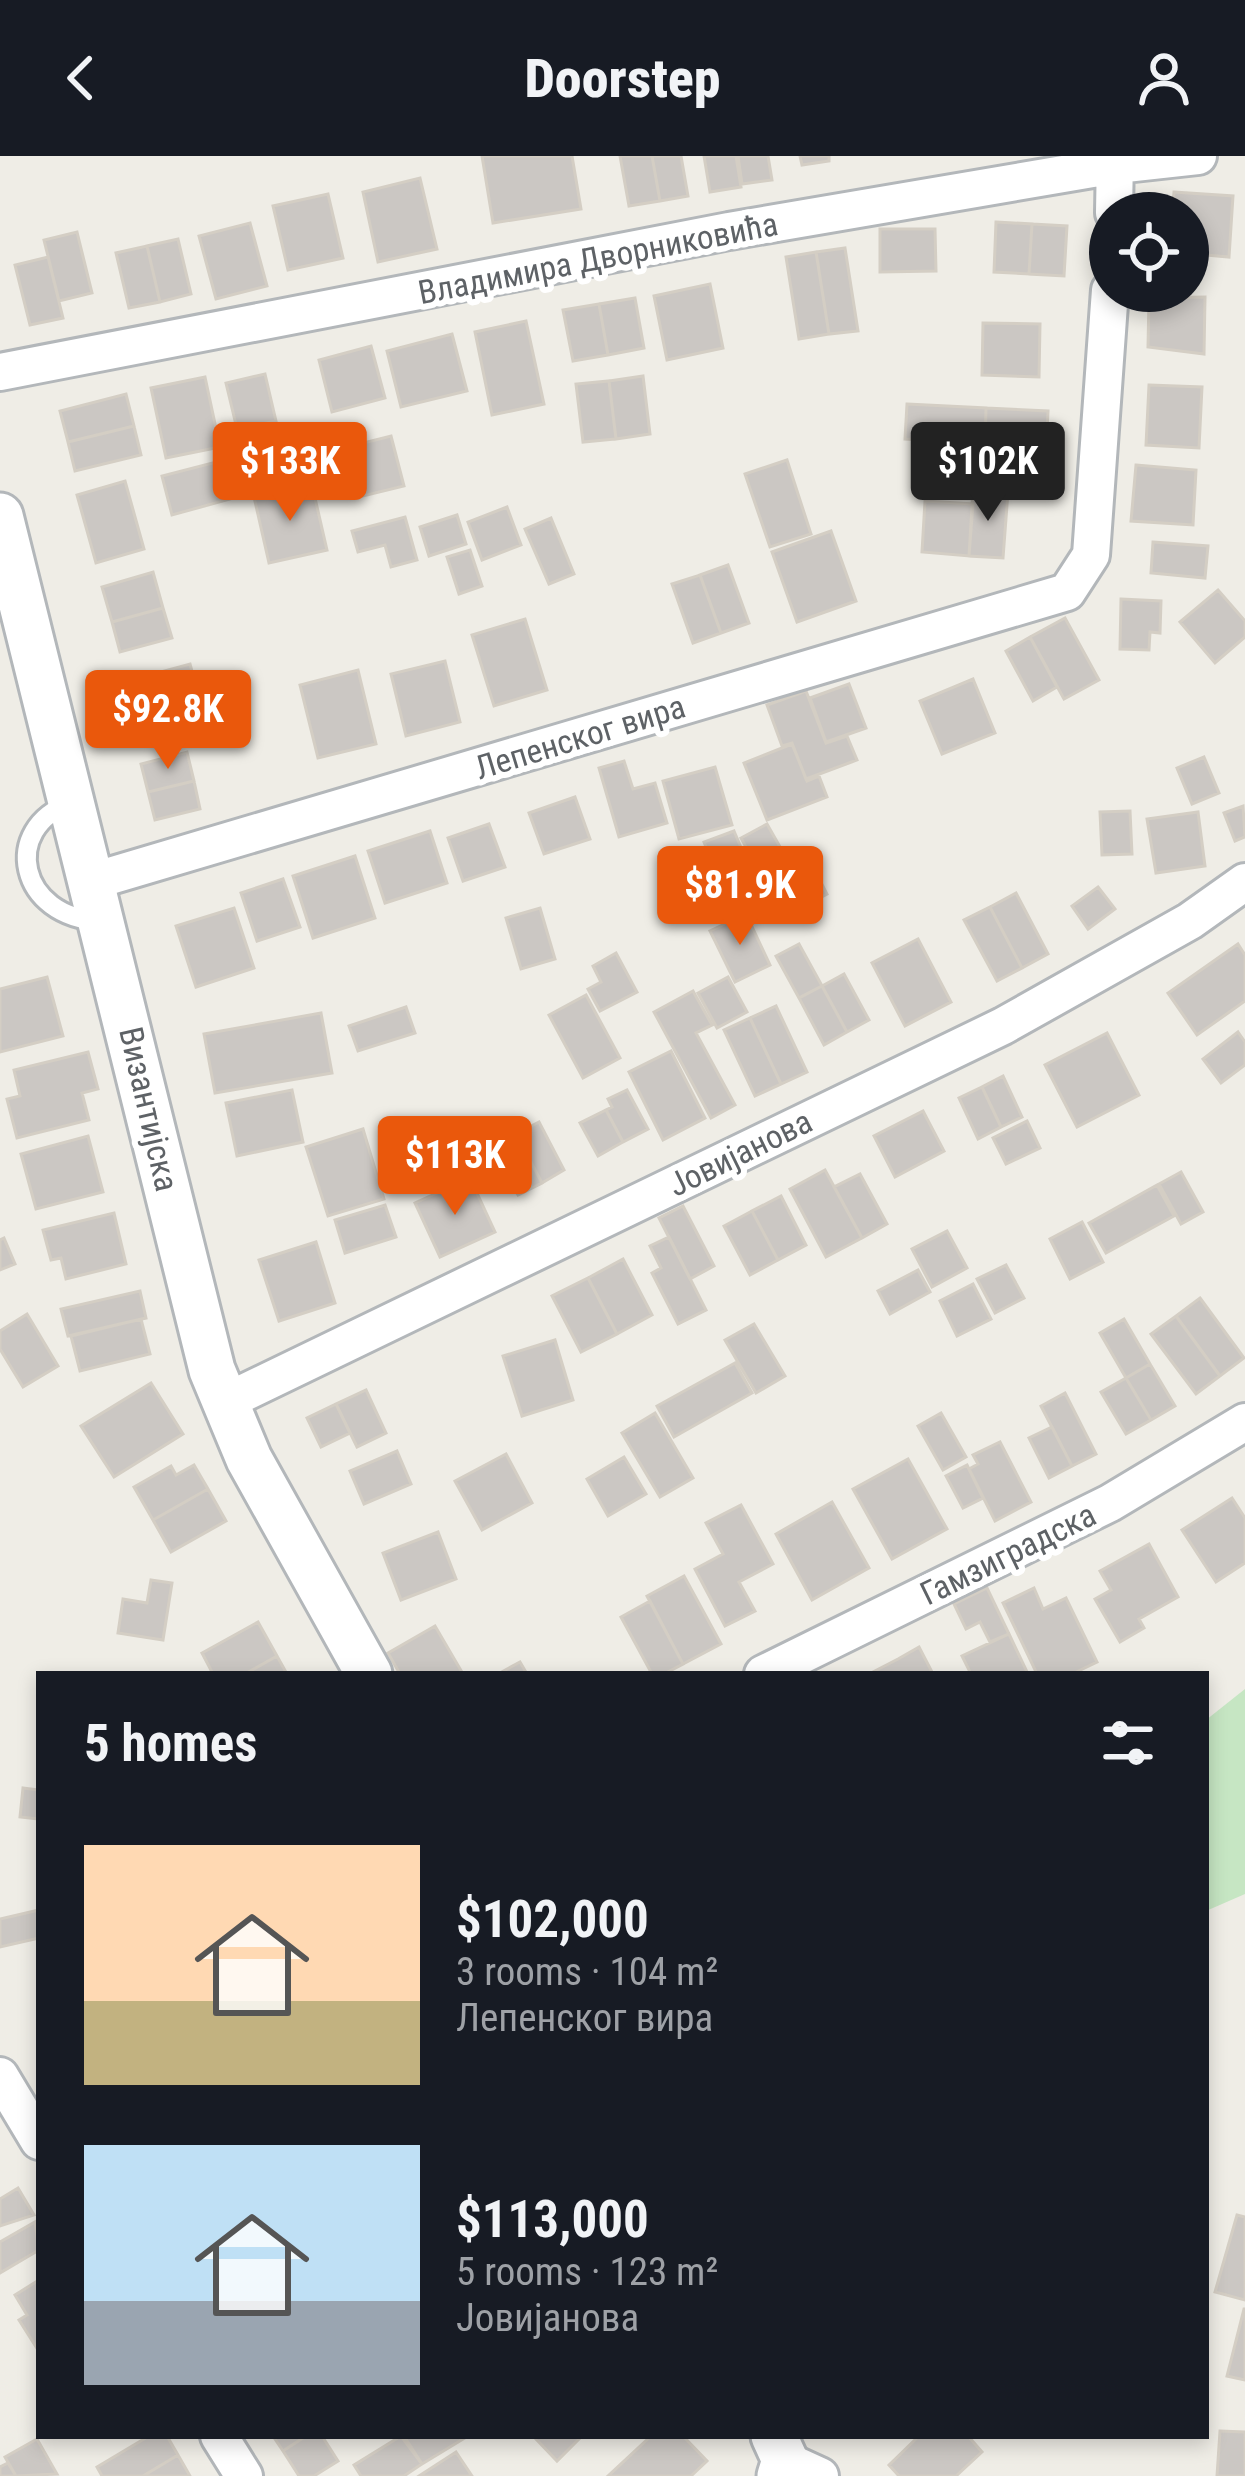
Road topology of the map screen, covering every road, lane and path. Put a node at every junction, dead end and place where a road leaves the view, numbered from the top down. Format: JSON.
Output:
{"nodes":[{"id":1,"x":1198,"y":156,"type":"edge"},
{"id":2,"x":1115,"y":160,"type":"edge"},
{"id":3,"x":1114,"y":192,"type":"edge"},
{"id":4,"x":1108,"y":312,"type":"edge"},
{"id":5,"x":0,"y":372,"type":"edge"},
{"id":6,"x":0,"y":516,"type":"edge"},
{"id":7,"x":71,"y":803,"type":"junction"},
{"id":8,"x":1245,"y":882,"type":"edge"},
{"id":9,"x":97,"y":901,"type":"junction"},
{"id":10,"x":224,"y":1403,"type":"junction"},
{"id":11,"x":1245,"y":1422,"type":"edge"},
{"id":12,"x":367,"y":1671,"type":"edge"},
{"id":13,"x":770,"y":1671,"type":"edge"},
{"id":14,"x":0,"y":2076,"type":"edge"},
{"id":15,"x":33,"y":2117,"type":"edge"},
{"id":16,"x":221,"y":2439,"type":"edge"},
{"id":17,"x":244,"y":2476,"type":"edge"}],
"edges":[{"from":1,"to":2,"type":"street","name":"Владимира Дворниковића"},
{"from":2,"to":3,"type":"street"},
{"from":2,"to":5,"type":"street","name":"Владимира Дворниковића"},
{"from":4,"to":9,"type":"street","name":"Лепенског вира"},
{"from":6,"to":7,"type":"street","name":"Византијска"},
{"from":7,"to":9,"type":"street","name":"Византијска"},
{"from":7,"to":9,"type":"lane"},
{"from":8,"to":10,"type":"street","name":"Јовијанова"},
{"from":9,"to":10,"type":"street","name":"Византијска"},
{"from":10,"to":12,"type":"street","name":"Византијска"},
{"from":11,"to":13,"type":"street","name":"Гамзиградска"},
{"from":14,"to":15,"type":"street"},
{"from":16,"to":17,"type":"street"}]}
